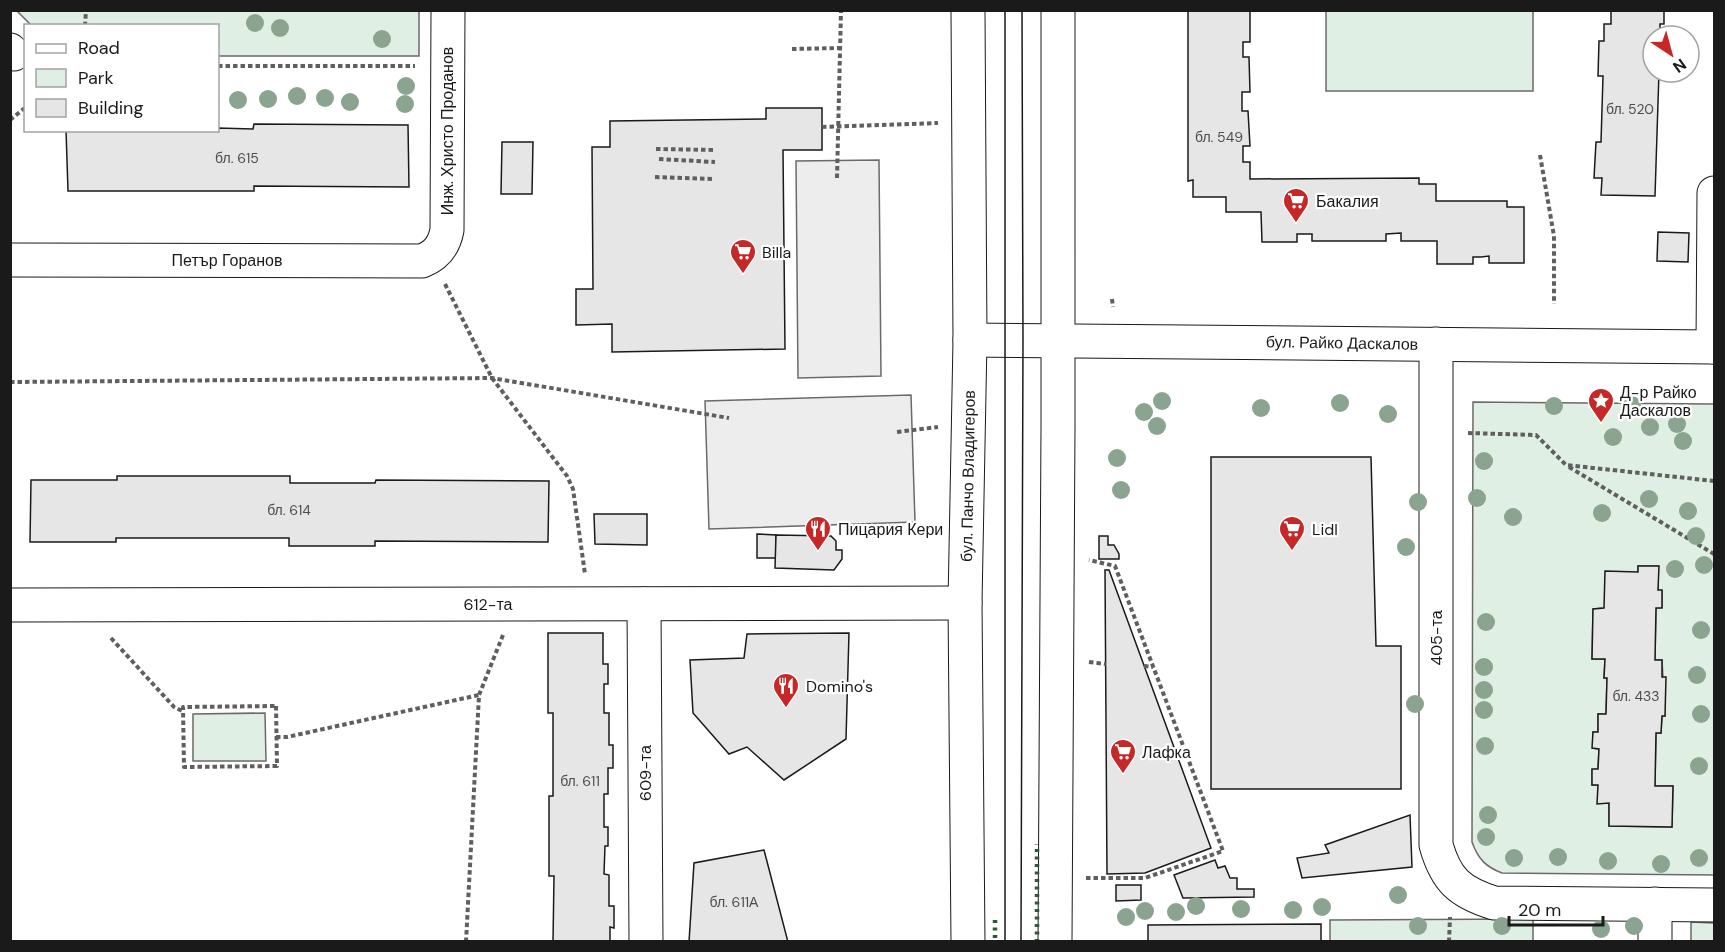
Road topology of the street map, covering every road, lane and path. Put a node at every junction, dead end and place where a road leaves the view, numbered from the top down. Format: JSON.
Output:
{"nodes":[{"id":1,"x":447,"y":10,"type":"edge"},
{"id":2,"x":841,"y":10,"type":"edge"},
{"id":3,"x":969,"y":10,"type":"edge"},
{"id":4,"x":1058,"y":10,"type":"edge"},
{"id":5,"x":840,"y":48,"type":"junction"},
{"id":6,"x":792,"y":49,"type":"dead end"},
{"id":7,"x":219,"y":66,"type":"edge"},
{"id":8,"x":447,"y":66,"type":"junction"},
{"id":9,"x":24,"y":109,"type":"edge"},
{"id":10,"x":10,"y":120,"type":"edge"},
{"id":11,"x":938,"y":123,"type":"dead end"},
{"id":12,"x":822,"y":127,"type":"dead end"},
{"id":13,"x":838,"y":128,"type":"junction"},
{"id":14,"x":656,"y":149,"type":"dead end"},
{"id":15,"x":716,"y":150,"type":"dead end"},
{"id":16,"x":1540,"y":155,"type":"dead end"},
{"id":17,"x":659,"y":159,"type":"dead end"},
{"id":18,"x":715,"y":162,"type":"dead end"},
{"id":19,"x":655,"y":177,"type":"dead end"},
{"id":20,"x":837,"y":178,"type":"dead end"},
{"id":21,"x":714,"y":179,"type":"dead end"},
{"id":22,"x":1714,"y":193,"type":"edge"},
{"id":23,"x":435,"y":253,"type":"junction"},
{"id":24,"x":10,"y":260,"type":"edge"},
{"id":25,"x":1112,"y":299,"type":"dead end"},
{"id":26,"x":1554,"y":304,"type":"dead end"},
{"id":27,"x":1113,"y":307,"type":"dead end"},
{"id":28,"x":970,"y":340,"type":"junction"},
{"id":29,"x":1057,"y":340,"type":"junction"},
{"id":30,"x":1436,"y":344,"type":"junction"},
{"id":31,"x":1714,"y":347,"type":"edge"},
{"id":32,"x":492,"y":378,"type":"junction"},
{"id":33,"x":10,"y":382,"type":"edge"},
{"id":34,"x":729,"y":418,"type":"dead end"},
{"id":35,"x":938,"y":427,"type":"dead end"},
{"id":36,"x":897,"y":432,"type":"dead end"},
{"id":37,"x":1436,"y":432,"type":"junction"},
{"id":38,"x":1566,"y":465,"type":"junction"},
{"id":39,"x":1714,"y":482,"type":"edge"},
{"id":40,"x":1714,"y":555,"type":"edge"},
{"id":41,"x":1086,"y":559,"type":"dead end"},
{"id":42,"x":965,"y":603,"type":"junction"},
{"id":43,"x":516,"y":604,"type":"junction"},
{"id":44,"x":590,"y":604,"type":"junction"},
{"id":45,"x":644,"y":604,"type":"junction"},
{"id":46,"x":10,"y":605,"type":"edge"},
{"id":47,"x":81,"y":605,"type":"junction"},
{"id":48,"x":1085,"y":662,"type":"dead end"},
{"id":49,"x":1106,"y":664,"type":"dead end"},
{"id":50,"x":1144,"y":666,"type":"dead end"},
{"id":51,"x":1153,"y":666,"type":"junction"},
{"id":52,"x":479,"y":695,"type":"junction"},
{"id":53,"x":184,"y":712,"type":"junction"},
{"id":54,"x":276,"y":736,"type":"junction"},
{"id":55,"x":1085,"y":878,"type":"dead end"},
{"id":56,"x":1655,"y":904,"type":"junction"},
{"id":57,"x":1714,"y":905,"type":"edge"},
{"id":58,"x":466,"y":942,"type":"edge"},
{"id":59,"x":646,"y":942,"type":"edge"},
{"id":60,"x":968,"y":942,"type":"edge"},
{"id":61,"x":1055,"y":942,"type":"edge"},
{"id":62,"x":1655,"y":942,"type":"edge"}],
"edges":[{"from":1,"to":8,"type":"street","name":"Инж. Христо Проданов"},
{"from":2,"to":5,"type":"path"},
{"from":3,"to":28,"type":"street","name":"бул. Панчо Владигеров"},
{"from":4,"to":29,"type":"street"},
{"from":5,"to":6,"type":"path"},
{"from":5,"to":13,"type":"path"},
{"from":7,"to":8,"type":"path"},
{"from":8,"to":23,"type":"street","name":"Инж. Христо Проданов"},
{"from":9,"to":10,"type":"path"},
{"from":11,"to":13,"type":"path"},
{"from":12,"to":13,"type":"path"},
{"from":13,"to":20,"type":"path"},
{"from":14,"to":15,"type":"path"},
{"from":16,"to":26,"type":"path"},
{"from":17,"to":18,"type":"path"},
{"from":19,"to":21,"type":"path"},
{"from":22,"to":31,"type":"street"},
{"from":23,"to":24,"type":"street","name":"Петър Горанов"},
{"from":23,"to":32,"type":"path"},
{"from":25,"to":27,"type":"path"},
{"from":28,"to":29,"type":"street","name":"бул. Райко Даскалов"},
{"from":28,"to":42,"type":"street","name":"бул. Панчо Владигеров"},
{"from":29,"to":30,"type":"street","name":"бул. Райко Даскалов"},
{"from":29,"to":61,"type":"street"},
{"from":30,"to":31,"type":"street","name":"бул. Райко Даскалов"},
{"from":30,"to":37,"type":"street","name":"405-та"},
{"from":32,"to":33,"type":"path"},
{"from":32,"to":34,"type":"path"},
{"from":32,"to":44,"type":"path"},
{"from":35,"to":36,"type":"path"},
{"from":37,"to":38,"type":"path"},
{"from":37,"to":56,"type":"street","name":"405-та"},
{"from":38,"to":39,"type":"path"},
{"from":38,"to":40,"type":"path"},
{"from":41,"to":51,"type":"path"},
{"from":42,"to":45,"type":"street","name":"612-та"},
{"from":42,"to":60,"type":"street","name":"бул. Панчо Владигеров"},
{"from":43,"to":44,"type":"street","name":"612-та"},
{"from":43,"to":47,"type":"street","name":"612-та"},
{"from":43,"to":52,"type":"path"},
{"from":44,"to":45,"type":"street","name":"612-та"},
{"from":45,"to":59,"type":"street","name":"609-та"},
{"from":46,"to":47,"type":"street","name":"612-та"},
{"from":47,"to":53,"type":"path"},
{"from":48,"to":49,"type":"path"},
{"from":50,"to":51,"type":"path"},
{"from":51,"to":55,"type":"path"},
{"from":52,"to":54,"type":"path"},
{"from":52,"to":58,"type":"path"},
{"from":53,"to":54,"type":"path"},
{"from":53,"to":54,"type":"path"},
{"from":56,"to":57,"type":"street"},
{"from":56,"to":62,"type":"street"}]}
